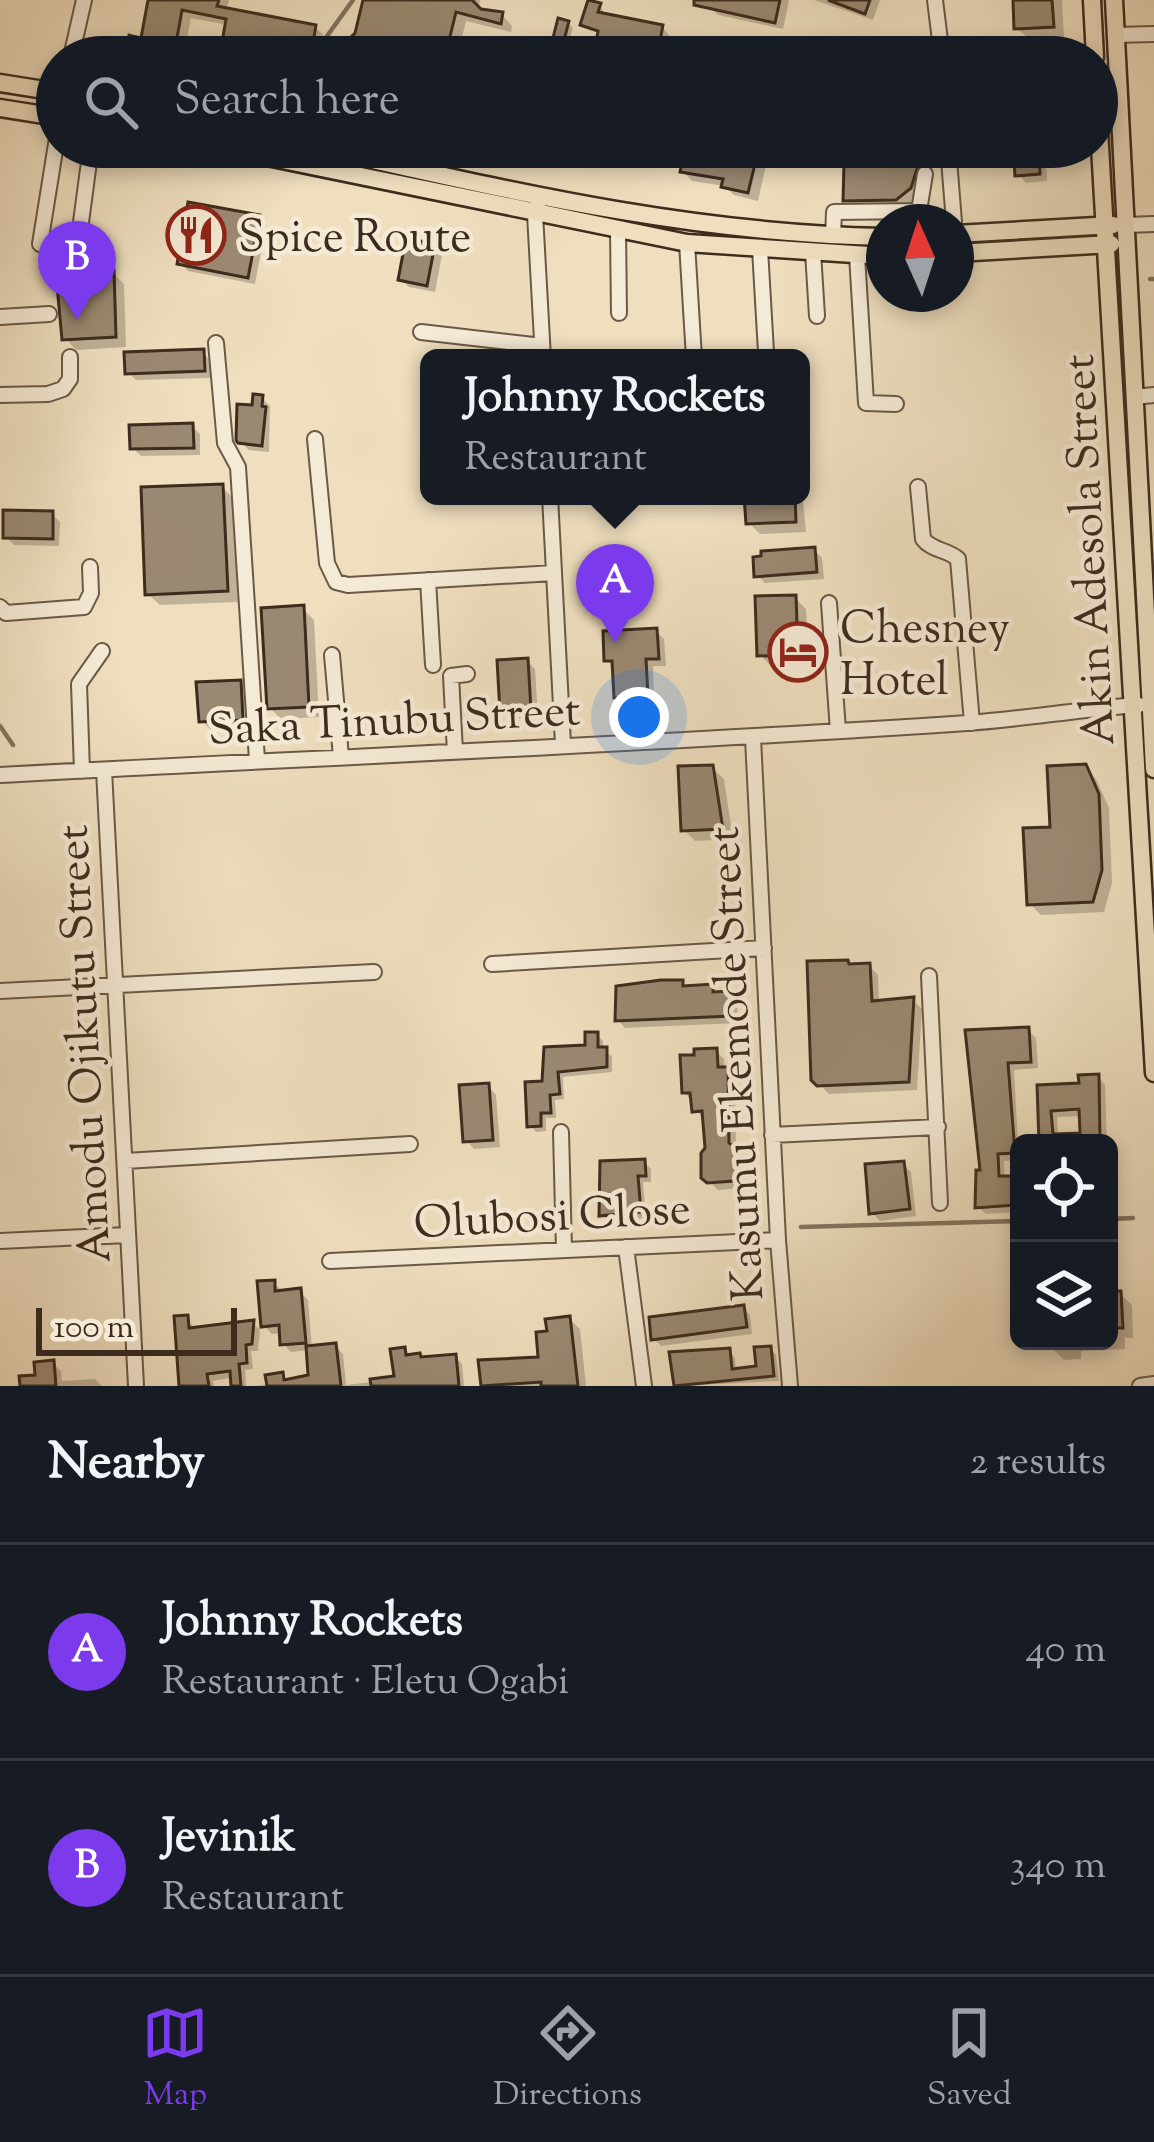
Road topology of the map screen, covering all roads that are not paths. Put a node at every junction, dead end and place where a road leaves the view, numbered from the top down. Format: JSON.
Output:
{"nodes":[{"id":1,"x":84,"y":0,"type":"edge"},
{"id":2,"x":935,"y":0,"type":"edge"},
{"id":3,"x":1092,"y":0,"type":"edge"},
{"id":4,"x":1114,"y":0,"type":"edge"},
{"id":5,"x":1154,"y":34,"type":"edge"},
{"id":6,"x":1116,"y":35,"type":"joint"},
{"id":7,"x":76,"y":36,"type":"edge"},
{"id":8,"x":939,"y":36,"type":"edge"},
{"id":9,"x":1094,"y":36,"type":"edge"},
{"id":10,"x":1118,"y":75,"type":"edge"},
{"id":11,"x":0,"y":83,"type":"edge"},
{"id":12,"x":36,"y":89,"type":"edge"},
{"id":13,"x":0,"y":108,"type":"edge"},
{"id":14,"x":36,"y":114,"type":"edge"},
{"id":15,"x":52,"y":168,"type":"edge"},
{"id":16,"x":89,"y":168,"type":"edge"},
{"id":17,"x":367,"y":168,"type":"edge"},
{"id":18,"x":381,"y":168,"type":"edge"},
{"id":19,"x":950,"y":168,"type":"edge"},
{"id":20,"x":1101,"y":168,"type":"edge"},
{"id":21,"x":925,"y":174,"type":"dead end"},
{"id":22,"x":410,"y":177,"type":"junction"},
{"id":23,"x":953,"y":204,"type":"edge"},
{"id":24,"x":538,"y":206,"type":"junction"},
{"id":25,"x":1154,"y":224,"type":"edge"},
{"id":26,"x":618,"y":230,"type":"junction"},
{"id":27,"x":974,"y":234,"type":"edge"},
{"id":28,"x":1126,"y":234,"type":"junction"},
{"id":29,"x":1104,"y":235,"type":"junction"},
{"id":30,"x":833,"y":236,"type":"junction"},
{"id":31,"x":866,"y":237,"type":"edge"},
{"id":32,"x":687,"y":243,"type":"junction"},
{"id":33,"x":40,"y":244,"type":"dead end"},
{"id":34,"x":760,"y":249,"type":"junction"},
{"id":35,"x":974,"y":251,"type":"edge"},
{"id":36,"x":77,"y":252,"type":"dead end"},
{"id":37,"x":813,"y":252,"type":"junction"},
{"id":38,"x":856,"y":255,"type":"junction"},
{"id":39,"x":866,"y":255,"type":"edge"},
{"id":40,"x":49,"y":314,"type":"dead end"},
{"id":41,"x":619,"y":314,"type":"dead end"},
{"id":42,"x":817,"y":316,"type":"dead end"},
{"id":43,"x":0,"y":317,"type":"edge"},
{"id":44,"x":422,"y":332,"type":"dead end"},
{"id":45,"x":216,"y":343,"type":"dead end"},
{"id":46,"x":524,"y":349,"type":"edge"},
{"id":47,"x":542,"y":349,"type":"edge"},
{"id":48,"x":693,"y":349,"type":"edge"},
{"id":49,"x":766,"y":349,"type":"edge"},
{"id":50,"x":70,"y":357,"type":"dead end"},
{"id":51,"x":0,"y":395,"type":"edge"},
{"id":52,"x":1154,"y":395,"type":"edge"},
{"id":53,"x":1134,"y":397,"type":"junction"},
{"id":54,"x":896,"y":404,"type":"dead end"},
{"id":55,"x":315,"y":439,"type":"dead end"},
{"id":56,"x":918,"y":488,"type":"dead end"},
{"id":57,"x":1148,"y":501,"type":"edge"},
{"id":58,"x":550,"y":505,"type":"edge"},
{"id":59,"x":90,"y":567,"type":"dead end"},
{"id":60,"x":554,"y":573,"type":"junction"},
{"id":61,"x":428,"y":580,"type":"junction"},
{"id":62,"x":829,"y":603,"type":"dead end"},
{"id":63,"x":0,"y":607,"type":"edge"},
{"id":64,"x":1150,"y":634,"type":"edge"},
{"id":65,"x":101,"y":652,"type":"dead end"},
{"id":66,"x":332,"y":656,"type":"dead end"},
{"id":67,"x":433,"y":665,"type":"dead end"},
{"id":68,"x":467,"y":674,"type":"dead end"},
{"id":69,"x":1141,"y":704,"type":"junction"},
{"id":70,"x":972,"y":723,"type":"junction"},
{"id":71,"x":838,"y":730,"type":"junction"},
{"id":72,"x":752,"y":737,"type":"junction"},
{"id":73,"x":563,"y":744,"type":"junction"},
{"id":74,"x":455,"y":752,"type":"junction"},
{"id":75,"x":340,"y":757,"type":"junction"},
{"id":76,"x":257,"y":760,"type":"junction"},
{"id":77,"x":1154,"y":769,"type":"edge"},
{"id":78,"x":104,"y":770,"type":"junction"},
{"id":79,"x":82,"y":771,"type":"junction"},
{"id":80,"x":0,"y":775,"type":"edge"},
{"id":81,"x":764,"y":948,"type":"junction"},
{"id":82,"x":492,"y":964,"type":"dead end"},
{"id":83,"x":374,"y":972,"type":"dead end"},
{"id":84,"x":929,"y":976,"type":"dead end"},
{"id":85,"x":115,"y":987,"type":"junction"},
{"id":86,"x":0,"y":992,"type":"edge"},
{"id":87,"x":1154,"y":1073,"type":"edge"},
{"id":88,"x":938,"y":1127,"type":"junction"},
{"id":89,"x":561,"y":1132,"type":"dead end"},
{"id":90,"x":772,"y":1135,"type":"junction"},
{"id":91,"x":410,"y":1144,"type":"dead end"},
{"id":92,"x":125,"y":1161,"type":"junction"},
{"id":93,"x":940,"y":1203,"type":"dead end"},
{"id":94,"x":127,"y":1235,"type":"junction"},
{"id":95,"x":778,"y":1240,"type":"junction"},
{"id":96,"x":0,"y":1241,"type":"edge"},
{"id":97,"x":626,"y":1247,"type":"junction"},
{"id":98,"x":564,"y":1250,"type":"junction"},
{"id":99,"x":330,"y":1261,"type":"dead end"},
{"id":100,"x":1154,"y":1384,"type":"edge"},
{"id":101,"x":136,"y":1386,"type":"edge"},
{"id":102,"x":644,"y":1386,"type":"edge"},
{"id":103,"x":790,"y":1386,"type":"edge"},
{"id":104,"x":1140,"y":1386,"type":"edge"}],
"edges":[{"from":1,"to":7,"type":"street"},
{"from":2,"to":8,"type":"street"},
{"from":3,"to":9,"type":"main road"},
{"from":4,"to":6,"type":"main road","name":"Akin Adesola Street"},
{"from":5,"to":6,"type":"street"},
{"from":10,"to":28,"type":"main road","name":"Akin Adesola Street"},
{"from":11,"to":12,"type":"main road"},
{"from":13,"to":14,"type":"main road"},
{"from":15,"to":33,"type":"street"},
{"from":16,"to":36,"type":"street"},
{"from":17,"to":22,"type":"main road"},
{"from":18,"to":22,"type":"main road"},
{"from":19,"to":23,"type":"street"},
{"from":20,"to":29,"type":"main road","name":"Akin Adesola Street"},
{"from":21,"to":30,"type":"street"},
{"from":22,"to":24,"type":"main road"},
{"from":24,"to":26,"type":"main road"},
{"from":24,"to":30,"type":"main road"},
{"from":24,"to":47,"type":"street"},
{"from":25,"to":28,"type":"street"},
{"from":26,"to":32,"type":"main road"},
{"from":26,"to":41,"type":"street"},
{"from":27,"to":29,"type":"main road"},
{"from":28,"to":29,"type":"main road"},
{"from":28,"to":53,"type":"main road","name":"Akin Adesola Street"},
{"from":29,"to":35,"type":"main road"},
{"from":29,"to":69,"type":"main road","name":"Akin Adesola Street"},
{"from":30,"to":31,"type":"main road"},
{"from":32,"to":34,"type":"main road"},
{"from":32,"to":48,"type":"street"},
{"from":34,"to":37,"type":"main road"},
{"from":34,"to":49,"type":"street"},
{"from":37,"to":38,"type":"main road"},
{"from":37,"to":42,"type":"street"},
{"from":38,"to":39,"type":"main road"},
{"from":38,"to":54,"type":"street"},
{"from":40,"to":43,"type":"street"},
{"from":44,"to":46,"type":"street"},
{"from":45,"to":76,"type":"street"},
{"from":50,"to":51,"type":"street"},
{"from":52,"to":53,"type":"street"},
{"from":53,"to":57,"type":"main road","name":"Akin Adesola Street"},
{"from":55,"to":61,"type":"street"},
{"from":56,"to":70,"type":"street"},
{"from":57,"to":64,"type":"main road","name":"Akin Adesola Street"},
{"from":58,"to":60,"type":"street"},
{"from":59,"to":63,"type":"street"},
{"from":60,"to":61,"type":"street"},
{"from":60,"to":73,"type":"street"},
{"from":61,"to":67,"type":"street"},
{"from":62,"to":71,"type":"street"},
{"from":64,"to":69,"type":"main road","name":"Akin Adesola Street"},
{"from":65,"to":79,"type":"street"},
{"from":66,"to":75,"type":"street"},
{"from":68,"to":74,"type":"street"},
{"from":69,"to":70,"type":"street","name":"Saka Tinubu Street"},
{"from":69,"to":77,"type":"main road","name":"Akin Adesola Street"},
{"from":69,"to":87,"type":"main road","name":"Akin Adesola Street"},
{"from":70,"to":71,"type":"street","name":"Saka Tinubu Street"},
{"from":71,"to":72,"type":"street","name":"Saka Tinubu Street"},
{"from":72,"to":73,"type":"street","name":"Saka Tinubu Street"},
{"from":72,"to":81,"type":"street","name":"Kasumu Ekemode Street"},
{"from":73,"to":74,"type":"street","name":"Saka Tinubu Street"},
{"from":74,"to":75,"type":"street","name":"Saka Tinubu Street"},
{"from":75,"to":76,"type":"street","name":"Saka Tinubu Street"},
{"from":76,"to":78,"type":"street","name":"Saka Tinubu Street"},
{"from":78,"to":79,"type":"street","name":"Saka Tinubu Street"},
{"from":78,"to":85,"type":"street","name":"Amodu Ojikutu Street"},
{"from":79,"to":80,"type":"street","name":"Saka Tinubu Street"},
{"from":81,"to":82,"type":"street"},
{"from":81,"to":90,"type":"street","name":"Kasumu Ekemode Street"},
{"from":83,"to":85,"type":"street"},
{"from":84,"to":88,"type":"street"},
{"from":85,"to":86,"type":"street"},
{"from":85,"to":92,"type":"street","name":"Amodu Ojikutu Street"},
{"from":88,"to":90,"type":"street"},
{"from":88,"to":93,"type":"street"},
{"from":89,"to":98,"type":"street"},
{"from":90,"to":95,"type":"street","name":"Kasumu Ekemode Street"},
{"from":91,"to":92,"type":"street"},
{"from":92,"to":94,"type":"street","name":"Amodu Ojikutu Street"},
{"from":94,"to":96,"type":"street"},
{"from":94,"to":101,"type":"street","name":"Amodu Ojikutu Street"},
{"from":95,"to":97,"type":"street","name":"Olubosi Close"},
{"from":95,"to":103,"type":"street","name":"Kasumu Ekemode Street"},
{"from":97,"to":98,"type":"street","name":"Olubosi Close"},
{"from":97,"to":102,"type":"street"},
{"from":98,"to":99,"type":"street","name":"Olubosi Close"},
{"from":100,"to":104,"type":"street"}]}
